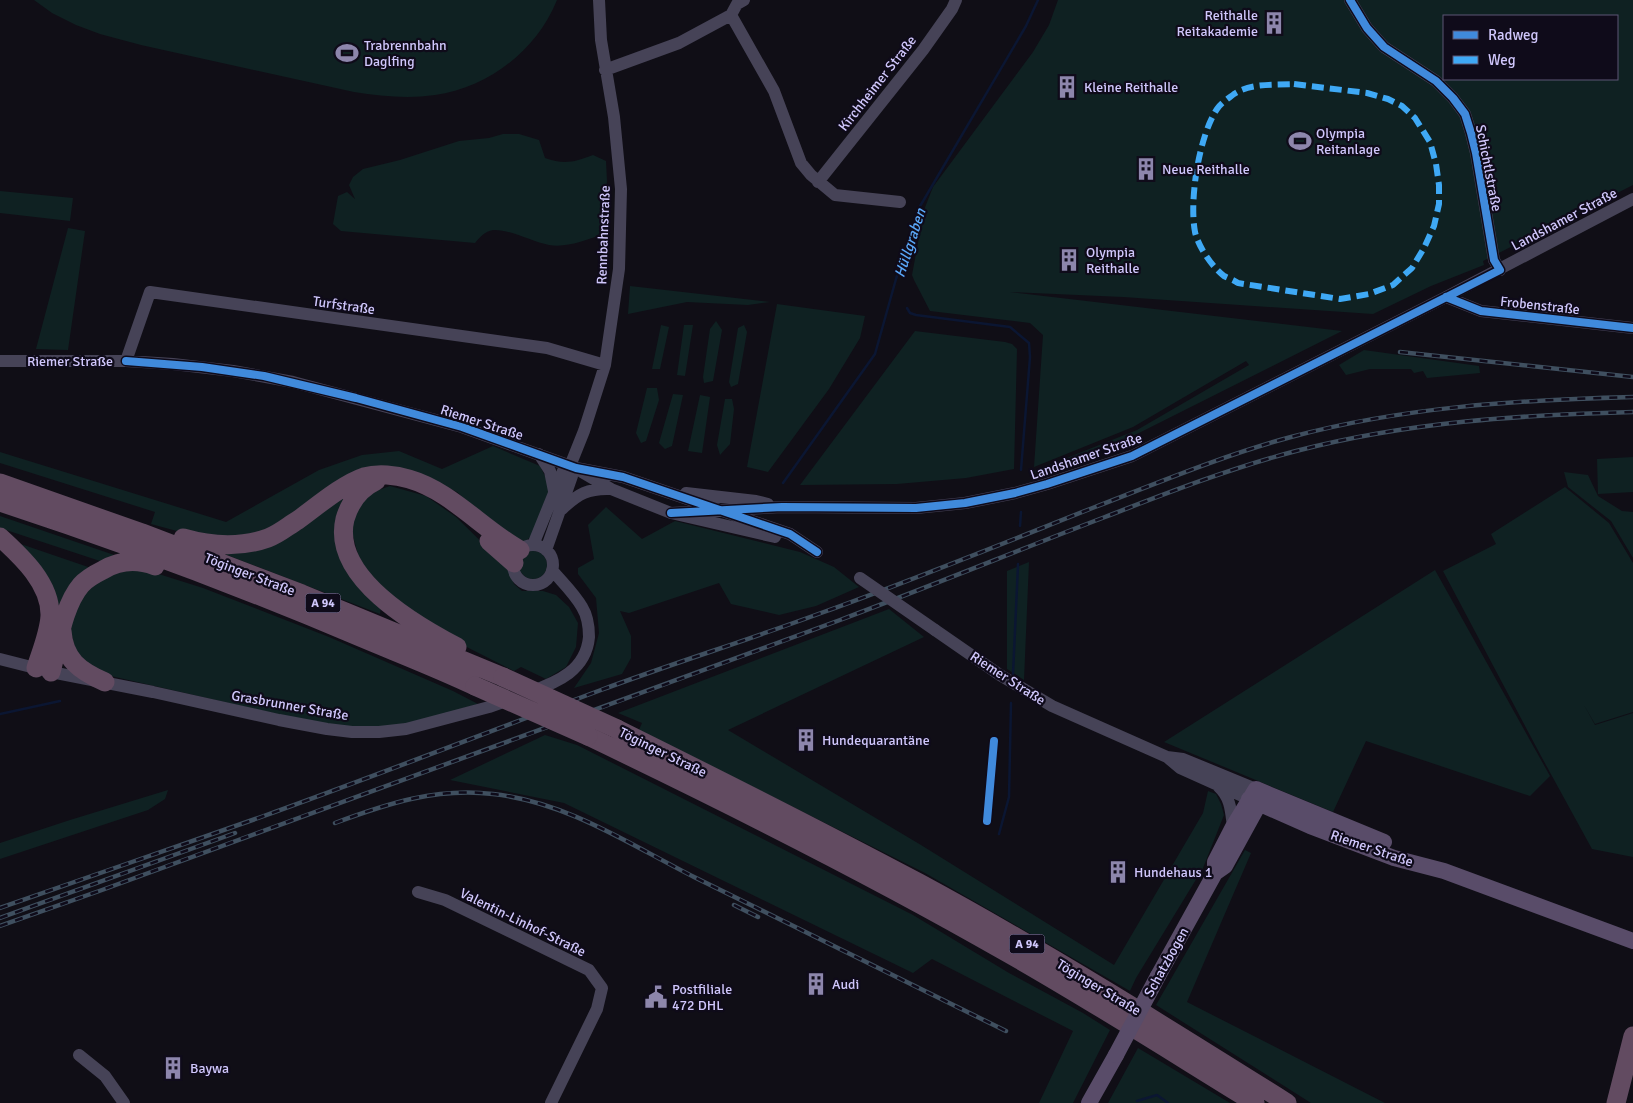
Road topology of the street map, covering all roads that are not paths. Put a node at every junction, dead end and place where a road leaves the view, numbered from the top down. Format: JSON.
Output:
{"nodes":[{"id":1,"x":599,"y":0,"type":"edge"},
{"id":2,"x":744,"y":0,"type":"edge"},
{"id":3,"x":956,"y":0,"type":"edge"},
{"id":4,"x":1350,"y":0,"type":"edge"},
{"id":5,"x":730,"y":15,"type":"junction"},
{"id":6,"x":605,"y":70,"type":"junction"},
{"id":7,"x":818,"y":182,"type":"junction"},
{"id":8,"x":1633,"y":200,"type":"edge"},
{"id":9,"x":900,"y":202,"type":"dead end"},
{"id":10,"x":1500,"y":270,"type":"junction"},
{"id":11,"x":1446,"y":297,"type":"junction"},
{"id":12,"x":1633,"y":328,"type":"edge"},
{"id":13,"x":0,"y":361,"type":"edge"},
{"id":14,"x":126,"y":361,"type":"junction"},
{"id":15,"x":605,"y":365,"type":"junction"},
{"id":16,"x":539,"y":454,"type":"junction"},
{"id":17,"x":573,"y":467,"type":"junction"},
{"id":18,"x":391,"y":475,"type":"junction"},
{"id":19,"x":0,"y":483,"type":"edge"},
{"id":20,"x":611,"y":489,"type":"junction"},
{"id":21,"x":554,"y":491,"type":"junction"},
{"id":22,"x":668,"y":492,"type":"junction"},
{"id":23,"x":0,"y":502,"type":"edge"},
{"id":24,"x":782,"y":507,"type":"junction"},
{"id":25,"x":561,"y":509,"type":"junction"},
{"id":26,"x":718,"y":510,"type":"junction"},
{"id":27,"x":671,"y":513,"type":"junction"},
{"id":28,"x":142,"y":532,"type":"junction"},
{"id":29,"x":0,"y":537,"type":"edge"},
{"id":30,"x":546,"y":550,"type":"junction"},
{"id":31,"x":522,"y":553,"type":"junction"},
{"id":32,"x":552,"y":570,"type":"junction"},
{"id":33,"x":212,"y":577,"type":"junction"},
{"id":34,"x":860,"y":578,"type":"dead end"},
{"id":35,"x":545,"y":581,"type":"junction"},
{"id":36,"x":572,"y":593,"type":"junction"},
{"id":37,"x":62,"y":628,"type":"junction"},
{"id":38,"x":0,"y":659,"type":"edge"},
{"id":39,"x":44,"y":670,"type":"junction"},
{"id":40,"x":503,"y":677,"type":"junction"},
{"id":41,"x":104,"y":682,"type":"junction"},
{"id":42,"x":1167,"y":758,"type":"junction"},
{"id":43,"x":1218,"y":785,"type":"junction"},
{"id":44,"x":1257,"y":796,"type":"junction"},
{"id":45,"x":1233,"y":827,"type":"junction"},
{"id":46,"x":1215,"y":873,"type":"junction"},
{"id":47,"x":418,"y":892,"type":"dead end"},
{"id":48,"x":1633,"y":941,"type":"edge"},
{"id":49,"x":1633,"y":1035,"type":"edge"},
{"id":50,"x":79,"y":1055,"type":"dead end"},
{"id":51,"x":1226,"y":1085,"type":"junction"},
{"id":52,"x":124,"y":1103,"type":"edge"},
{"id":53,"x":550,"y":1103,"type":"edge"},
{"id":54,"x":1089,"y":1103,"type":"edge"},
{"id":55,"x":1241,"y":1103,"type":"edge"},
{"id":56,"x":1255,"y":1103,"type":"edge"},
{"id":57,"x":1287,"y":1103,"type":"edge"},
{"id":58,"x":1616,"y":1103,"type":"edge"}],
"edges":[{"from":1,"to":6,"type":"street","name":"Rennbahnstraße"},
{"from":2,"to":5,"type":"street"},
{"from":3,"to":7,"type":"street","name":"Kirchheimer Straße"},
{"from":4,"to":10,"type":"street","name":"Schichtlstraße"},
{"from":5,"to":6,"type":"street"},
{"from":5,"to":7,"type":"street"},
{"from":6,"to":15,"type":"street","name":"Rennbahnstraße"},
{"from":7,"to":9,"type":"street"},
{"from":8,"to":10,"type":"street","name":"Landshamer Straße"},
{"from":10,"to":11,"type":"street","name":"Landshamer Straße"},
{"from":11,"to":12,"type":"street","name":"Frobenstraße"},
{"from":11,"to":24,"type":"street","name":"Landshamer Straße"},
{"from":13,"to":14,"type":"street","name":"Riemer Straße"},
{"from":14,"to":15,"type":"street","name":"Turfstraße"},
{"from":14,"to":16,"type":"street","name":"Riemer Straße"},
{"from":15,"to":17,"type":"street","name":"Rennbahnstraße"},
{"from":16,"to":17,"type":"street","name":"Riemer Straße"},
{"from":16,"to":21,"type":"street"},
{"from":17,"to":20,"type":"street","name":"Riemer Straße"},
{"from":17,"to":21,"type":"street","name":"Rennbahnstraße"},
{"from":17,"to":22,"type":"street","name":"Riemer Straße"},
{"from":17,"to":25,"type":"street","name":"Rennbahnstraße"},
{"from":18,"to":28,"type":"highway"},
{"from":18,"to":31,"type":"highway"},
{"from":18,"to":40,"type":"highway"},
{"from":19,"to":28,"type":"highway","name":"Töginger Straße","number":"A 94"},
{"from":20,"to":25,"type":"street"},
{"from":20,"to":27,"type":"street","name":"Riemer Straße"},
{"from":21,"to":31,"type":"street","name":"Rennbahnstraße"},
{"from":22,"to":24,"type":"street","name":"Landshamer Straße"},
{"from":22,"to":26,"type":"street","name":"Riemer Straße"},
{"from":23,"to":33,"type":"highway","name":"Töginger Straße","number":"A 94"},
{"from":24,"to":26,"type":"street","name":"Landshamer Straße"},
{"from":25,"to":30,"type":"street","name":"Rennbahnstraße"},
{"from":26,"to":27,"type":"street","name":"Landshamer Straße"},
{"from":26,"to":27,"type":"street","name":"Riemer Straße"},
{"from":28,"to":40,"type":"highway","name":"Töginger Straße","number":"A 94"},
{"from":29,"to":39,"type":"highway"},
{"from":30,"to":31,"type":"street"},
{"from":30,"to":32,"type":"street"},
{"from":31,"to":35,"type":"street"},
{"from":32,"to":35,"type":"street"},
{"from":32,"to":36,"type":"street","name":"Grasbrunner Straße"},
{"from":33,"to":37,"type":"highway"},
{"from":33,"to":51,"type":"highway","name":"Töginger Straße","number":"A 94","bridge":true},
{"from":34,"to":42,"type":"street","name":"Riemer Straße","bridge":true},
{"from":35,"to":36,"type":"street"},
{"from":36,"to":41,"type":"street","name":"Grasbrunner Straße"},
{"from":37,"to":39,"type":"highway"},
{"from":37,"to":41,"type":"highway"},
{"from":38,"to":39,"type":"street","name":"Grasbrunner Straße"},
{"from":39,"to":41,"type":"street","name":"Grasbrunner Straße"},
{"from":40,"to":57,"type":"highway","name":"Töginger Straße","number":"A 94","bridge":true},
{"from":42,"to":43,"type":"street","name":"Riemer Straße"},
{"from":42,"to":44,"type":"street","name":"Riemer Straße"},
{"from":43,"to":44,"type":"street","name":"Riemer Straße"},
{"from":43,"to":45,"type":"street"},
{"from":44,"to":45,"type":"main road","name":"Schatzbogen"},
{"from":44,"to":46,"type":"main road","name":"Schatzbogen"},
{"from":44,"to":48,"type":"main road","name":"Riemer Straße"},
{"from":45,"to":46,"type":"main road","name":"Schatzbogen"},
{"from":46,"to":54,"type":"main road","name":"Schatzbogen","bridge":true},
{"from":47,"to":53,"type":"street","name":"Valentin-Linhof-Straße"},
{"from":49,"to":58,"type":"highway"},
{"from":50,"to":52,"type":"street"},
{"from":51,"to":55,"type":"highway"},
{"from":51,"to":56,"type":"highway","name":"Töginger Straße","number":"A 94"}]}
